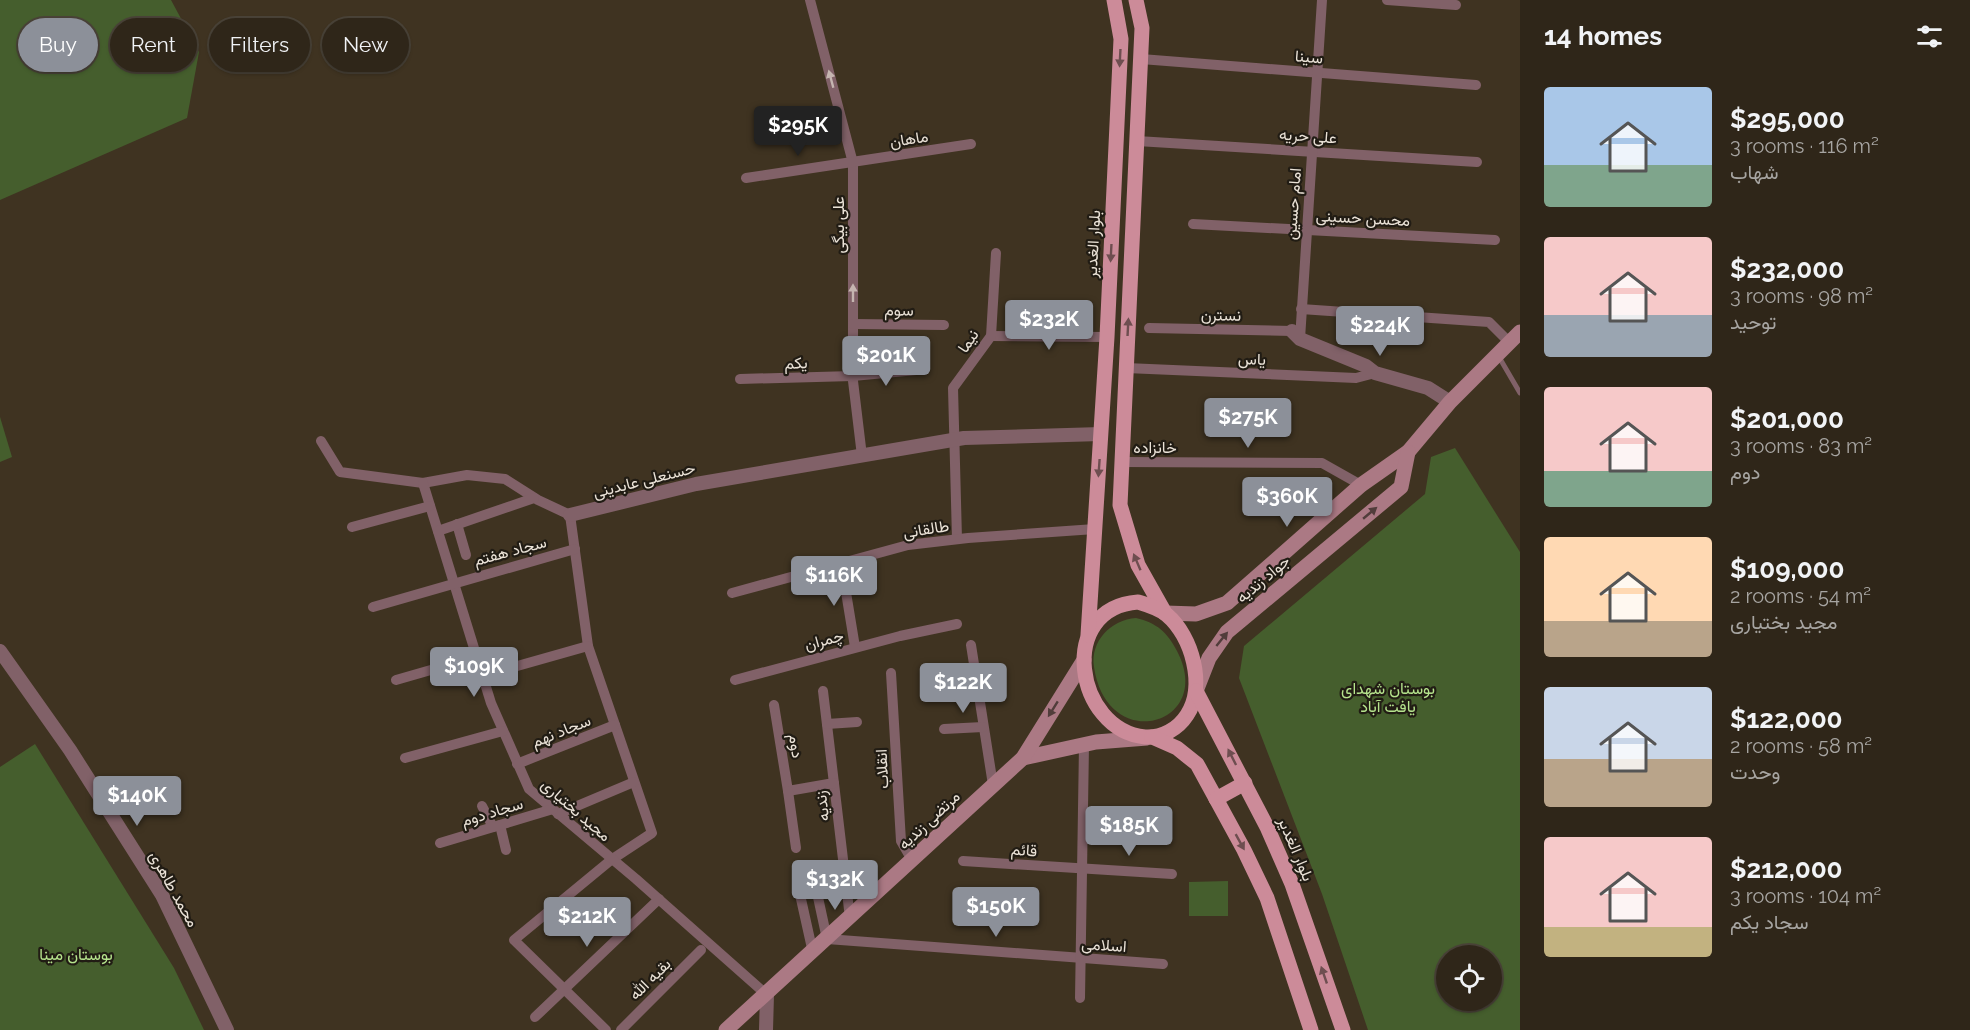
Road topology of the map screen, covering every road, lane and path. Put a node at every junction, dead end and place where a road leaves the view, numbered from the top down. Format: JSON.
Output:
{"nodes":[{"id":1,"x":810,"y":0,"type":"edge"},
{"id":2,"x":1114,"y":0,"type":"edge"},
{"id":3,"x":1136,"y":0,"type":"edge"},
{"id":4,"x":1149,"y":0,"type":"edge"},
{"id":5,"x":1322,"y":0,"type":"edge"},
{"id":6,"x":1387,"y":0,"type":"edge"},
{"id":7,"x":1456,"y":6,"type":"dead end"},
{"id":8,"x":1142,"y":28,"type":"junction"},
{"id":9,"x":1141,"y":59,"type":"junction"},
{"id":10,"x":1317,"y":73,"type":"junction"},
{"id":11,"x":1476,"y":85,"type":"dead end"},
{"id":12,"x":1137,"y":141,"type":"junction"},
{"id":13,"x":971,"y":144,"type":"dead end"},
{"id":14,"x":1312,"y":152,"type":"junction"},
{"id":15,"x":1477,"y":162,"type":"dead end"},
{"id":16,"x":853,"y":164,"type":"junction"},
{"id":17,"x":746,"y":178,"type":"dead end"},
{"id":18,"x":1193,"y":224,"type":"dead end"},
{"id":19,"x":1306,"y":230,"type":"junction"},
{"id":20,"x":1494,"y":240,"type":"dead end"},
{"id":21,"x":996,"y":253,"type":"dead end"},
{"id":22,"x":1301,"y":309,"type":"junction"},
{"id":23,"x":853,"y":324,"type":"junction"},
{"id":24,"x":944,"y":325,"type":"dead end"},
{"id":25,"x":1149,"y":328,"type":"dead end"},
{"id":26,"x":1296,"y":335,"type":"junction"},
{"id":27,"x":991,"y":336,"type":"junction"},
{"id":28,"x":1107,"y":337,"type":"junction"},
{"id":29,"x":1515,"y":338,"type":"edge"},
{"id":30,"x":1498,"y":355,"type":"junction"},
{"id":31,"x":1126,"y":368,"type":"junction"},
{"id":32,"x":916,"y":370,"type":"dead end"},
{"id":33,"x":1375,"y":374,"type":"junction"},
{"id":34,"x":853,"y":376,"type":"junction"},
{"id":35,"x":740,"y":379,"type":"dead end"},
{"id":36,"x":1520,"y":393,"type":"edge"},
{"id":37,"x":1449,"y":402,"type":"junction"},
{"id":38,"x":1101,"y":434,"type":"junction"},
{"id":39,"x":956,"y":440,"type":"junction"},
{"id":40,"x":321,"y":441,"type":"dead end"},
{"id":41,"x":1408,"y":452,"type":"junction"},
{"id":42,"x":862,"y":456,"type":"junction"},
{"id":43,"x":1122,"y":462,"type":"junction"},
{"id":44,"x":423,"y":483,"type":"junction"},
{"id":45,"x":1361,"y":485,"type":"junction"},
{"id":46,"x":534,"y":498,"type":"junction"},
{"id":47,"x":430,"y":506,"type":"junction"},
{"id":48,"x":570,"y":516,"type":"junction"},
{"id":49,"x":457,"y":524,"type":"junction"},
{"id":50,"x":352,"y":527,"type":"dead end"},
{"id":51,"x":1095,"y":529,"type":"junction"},
{"id":52,"x":438,"y":531,"type":"junction"},
{"id":53,"x":957,"y":539,"type":"junction"},
{"id":54,"x":576,"y":549,"type":"junction"},
{"id":55,"x":466,"y":555,"type":"dead end"},
{"id":56,"x":841,"y":562,"type":"junction"},
{"id":57,"x":453,"y":582,"type":"junction"},
{"id":58,"x":732,"y":593,"type":"dead end"},
{"id":59,"x":373,"y":607,"type":"dead end"},
{"id":60,"x":1165,"y":613,"type":"junction"},
{"id":61,"x":957,"y":624,"type":"dead end"},
{"id":62,"x":1088,"y":635,"type":"junction"},
{"id":63,"x":971,"y":645,"type":"dead end"},
{"id":64,"x":588,"y":646,"type":"junction"},
{"id":65,"x":855,"y":647,"type":"junction"},
{"id":66,"x":0,"y":651,"type":"edge"},
{"id":67,"x":476,"y":657,"type":"junction"},
{"id":68,"x":1084,"y":660,"type":"junction"},
{"id":69,"x":891,"y":673,"type":"dead end"},
{"id":70,"x":482,"y":676,"type":"junction"},
{"id":71,"x":396,"y":680,"type":"dead end"},
{"id":72,"x":735,"y":680,"type":"dead end"},
{"id":73,"x":823,"y":691,"type":"dead end"},
{"id":74,"x":1196,"y":691,"type":"junction"},
{"id":75,"x":774,"y":705,"type":"dead end"},
{"id":76,"x":857,"y":722,"type":"dead end"},
{"id":77,"x":827,"y":724,"type":"junction"},
{"id":78,"x":615,"y":725,"type":"junction"},
{"id":79,"x":983,"y":727,"type":"junction"},
{"id":80,"x":944,"y":729,"type":"dead end"},
{"id":81,"x":503,"y":731,"type":"junction"},
{"id":82,"x":1152,"y":737,"type":"junction"},
{"id":83,"x":1084,"y":745,"type":"junction"},
{"id":84,"x":405,"y":758,"type":"dead end"},
{"id":85,"x":1023,"y":758,"type":"junction"},
{"id":86,"x":517,"y":764,"type":"junction"},
{"id":87,"x":634,"y":782,"type":"junction"},
{"id":88,"x":834,"y":783,"type":"junction"},
{"id":89,"x":1245,"y":783,"type":"junction"},
{"id":90,"x":993,"y":786,"type":"junction"},
{"id":91,"x":788,"y":791,"type":"junction"},
{"id":92,"x":1216,"y":799,"type":"junction"},
{"id":93,"x":482,"y":806,"type":"dead end"},
{"id":94,"x":555,"y":812,"type":"junction"},
{"id":95,"x":497,"y":826,"type":"junction"},
{"id":96,"x":440,"y":843,"type":"dead end"},
{"id":97,"x":796,"y":848,"type":"dead end"},
{"id":98,"x":506,"y":850,"type":"dead end"},
{"id":99,"x":611,"y":860,"type":"junction"},
{"id":100,"x":912,"y":860,"type":"junction"},
{"id":101,"x":963,"y":861,"type":"dead end"},
{"id":102,"x":1083,"y":868,"type":"junction"},
{"id":103,"x":1172,"y":874,"type":"dead end"},
{"id":104,"x":816,"y":888,"type":"dead end"},
{"id":105,"x":658,"y":899,"type":"junction"},
{"id":106,"x":801,"y":900,"type":"dead end"},
{"id":107,"x":850,"y":918,"type":"junction"},
{"id":108,"x":827,"y":939,"type":"junction"},
{"id":109,"x":701,"y":950,"type":"dead end"},
{"id":110,"x":813,"y":953,"type":"junction"},
{"id":111,"x":1081,"y":958,"type":"junction"},
{"id":112,"x":1163,"y":964,"type":"dead end"},
{"id":113,"x":564,"y":989,"type":"junction"},
{"id":114,"x":767,"y":995,"type":"junction"},
{"id":115,"x":1080,"y":998,"type":"dead end"},
{"id":116,"x":535,"y":1017,"type":"dead end"},
{"id":117,"x":227,"y":1030,"type":"edge"},
{"id":118,"x":606,"y":1030,"type":"edge"},
{"id":119,"x":621,"y":1030,"type":"edge"},
{"id":120,"x":726,"y":1030,"type":"edge"},
{"id":121,"x":766,"y":1030,"type":"edge"},
{"id":122,"x":1311,"y":1030,"type":"edge"},
{"id":123,"x":1343,"y":1030,"type":"edge"}],
"edges":[{"from":16,"to":1,"type":"street","name":"علی بیگی","one_way":true},
{"from":2,"to":28,"type":"main road","name":"بلوار الغدیر","one_way":true},
{"from":3,"to":8,"type":"main road"},
{"from":4,"to":8,"type":"main road"},
{"from":5,"to":10,"type":"street","name":"امام حسین"},
{"from":6,"to":7,"type":"street"},
{"from":8,"to":9,"type":"main road"},
{"from":9,"to":10,"type":"street","name":"سینا"},
{"from":9,"to":12,"type":"main road"},
{"from":10,"to":11,"type":"street","name":"سینا"},
{"from":10,"to":14,"type":"street","name":"امام حسین"},
{"from":12,"to":14,"type":"street","name":"علی حریه"},
{"from":31,"to":12,"type":"main road","one_way":true},
{"from":13,"to":16,"type":"street","name":"ماهان"},
{"from":14,"to":15,"type":"street","name":"علی حریه"},
{"from":14,"to":19,"type":"street","name":"امام حسین"},
{"from":16,"to":17,"type":"street","name":"ماهان"},
{"from":23,"to":16,"type":"street","name":"علی بیگی","one_way":true},
{"from":18,"to":19,"type":"street","name":"محسن حسینی"},
{"from":19,"to":20,"type":"street","name":"محسن حسینی"},
{"from":19,"to":22,"type":"street","name":"امام حسین"},
{"from":21,"to":27,"type":"street","name":"نیما"},
{"from":22,"to":26,"type":"street","name":"امام حسین"},
{"from":22,"to":29,"type":"street"},
{"from":23,"to":24,"type":"street","name":"سوم"},
{"from":23,"to":34,"type":"street","name":"علی بیگی"},
{"from":25,"to":26,"type":"street","name":"نسترن"},
{"from":26,"to":33,"type":"street"},
{"from":27,"to":28,"type":"street"},
{"from":27,"to":39,"type":"street","name":"نیما"},
{"from":28,"to":38,"type":"main road","name":"بلوار الغدیر"},
{"from":29,"to":30,"type":"main road","name":"جواد زندیه"},
{"from":30,"to":36,"type":"lane"},
{"from":30,"to":37,"type":"main road","name":"جواد زندیه"},
{"from":31,"to":33,"type":"street","name":"یاس"},
{"from":31,"to":43,"type":"main road"},
{"from":32,"to":34,"type":"street"},
{"from":33,"to":37,"type":"street"},
{"from":34,"to":35,"type":"street","name":"یکم"},
{"from":34,"to":42,"type":"street","name":"علی بیگی"},
{"from":37,"to":41,"type":"main road","name":"جواد زندیه"},
{"from":38,"to":39,"type":"street","name":"حسنعلی عابدینی"},
{"from":38,"to":51,"type":"main road","name":"بلوار الغدیر","one_way":true},
{"from":39,"to":42,"type":"street","name":"حسنعلی عابدینی"},
{"from":39,"to":53,"type":"street","name":"نیما"},
{"from":40,"to":44,"type":"street"},
{"from":41,"to":45,"type":"main road","name":"جواد زندیه"},
{"from":74,"to":41,"type":"main road","name":"جواد زندیه","one_way":true},
{"from":42,"to":48,"type":"street","name":"حسنعلی عابدینی"},
{"from":43,"to":45,"type":"street","name":"خانزاده"},
{"from":60,"to":43,"type":"main road","one_way":true},
{"from":44,"to":46,"type":"street"},
{"from":44,"to":47,"type":"street","name":"مجید بختیاری"},
{"from":45,"to":60,"type":"main road","name":"جواد زندیه"},
{"from":46,"to":48,"type":"street"},
{"from":46,"to":49,"type":"street"},
{"from":47,"to":50,"type":"street"},
{"from":47,"to":52,"type":"street","name":"مجید بختیاری"},
{"from":48,"to":54,"type":"street"},
{"from":49,"to":52,"type":"street"},
{"from":49,"to":55,"type":"street"},
{"from":51,"to":53,"type":"street","name":"طالقانی"},
{"from":51,"to":62,"type":"main road","name":"بلوار الغدیر"},
{"from":52,"to":57,"type":"street","name":"مجید بختیاری"},
{"from":53,"to":56,"type":"street","name":"طالقانی"},
{"from":54,"to":57,"type":"street","name":"سجاد هفتم"},
{"from":54,"to":64,"type":"street"},
{"from":56,"to":58,"type":"street","name":"طالقانی"},
{"from":56,"to":65,"type":"street"},
{"from":57,"to":59,"type":"street","name":"سجاد هفتم"},
{"from":57,"to":67,"type":"street","name":"مجید بختیاری"},
{"from":60,"to":62,"type":"main road"},
{"from":60,"to":74,"type":"main road"},
{"from":61,"to":65,"type":"street","name":"چمران"},
{"from":62,"to":68,"type":"main road"},
{"from":63,"to":79,"type":"street"},
{"from":64,"to":70,"type":"street"},
{"from":64,"to":78,"type":"street"},
{"from":65,"to":72,"type":"street","name":"چمران"},
{"from":66,"to":117,"type":"street","name":"محمد طاهری"},
{"from":67,"to":70,"type":"street","name":"مجید بختیاری"},
{"from":67,"to":71,"type":"street"},
{"from":68,"to":82,"type":"main road"},
{"from":68,"to":85,"type":"main road","name":"مرتضی زندیه","one_way":true},
{"from":69,"to":100,"type":"street","name":"انقلاب"},
{"from":70,"to":81,"type":"street","name":"مجید بختیاری"},
{"from":73,"to":77,"type":"street","name":"زندیه"},
{"from":74,"to":82,"type":"main road"},
{"from":89,"to":74,"type":"main road","name":"بلوار الغدیر","one_way":true},
{"from":75,"to":91,"type":"street","name":"دوم"},
{"from":76,"to":77,"type":"street"},
{"from":77,"to":88,"type":"street","name":"زندیه"},
{"from":78,"to":86,"type":"street","name":"سجاد نهم"},
{"from":78,"to":87,"type":"street"},
{"from":79,"to":80,"type":"street"},
{"from":79,"to":90,"type":"street"},
{"from":81,"to":84,"type":"street"},
{"from":81,"to":86,"type":"street","name":"مجید بختیاری"},
{"from":82,"to":83,"type":"main road"},
{"from":82,"to":92,"type":"main road"},
{"from":83,"to":85,"type":"main road"},
{"from":83,"to":102,"type":"street"},
{"from":85,"to":90,"type":"main road","name":"مرتضی زندیه"},
{"from":86,"to":94,"type":"street","name":"مجید بختیاری"},
{"from":87,"to":94,"type":"street","name":"سجاد دوم"},
{"from":87,"to":99,"type":"street"},
{"from":88,"to":91,"type":"street"},
{"from":88,"to":107,"type":"street","name":"زندیه"},
{"from":89,"to":92,"type":"main road"},
{"from":123,"to":89,"type":"main road","name":"بلوار الغدیر","one_way":true},
{"from":90,"to":100,"type":"main road","name":"مرتضی زندیه"},
{"from":91,"to":97,"type":"street","name":"دوم"},
{"from":92,"to":122,"type":"main road","one_way":true},
{"from":93,"to":95,"type":"street"},
{"from":94,"to":95,"type":"street","name":"سجاد دوم"},
{"from":94,"to":99,"type":"street","name":"مجید بختیاری"},
{"from":95,"to":96,"type":"street","name":"سجاد دوم"},
{"from":95,"to":98,"type":"street"},
{"from":99,"to":105,"type":"street","name":"مجید بختیاری"},
{"from":99,"to":113,"type":"street"},
{"from":100,"to":107,"type":"main road","name":"مرتضی زندیه"},
{"from":101,"to":102,"type":"street","name":"قائم"},
{"from":102,"to":103,"type":"street","name":"قائم"},
{"from":102,"to":111,"type":"street"},
{"from":104,"to":108,"type":"street"},
{"from":105,"to":113,"type":"street"},
{"from":105,"to":114,"type":"street","name":"مجید بختیاری"},
{"from":106,"to":110,"type":"street"},
{"from":107,"to":108,"type":"main road","name":"مرتضی زندیه"},
{"from":108,"to":110,"type":"main road","name":"مرتضی زندیه"},
{"from":108,"to":111,"type":"street","name":"اسلامی"},
{"from":109,"to":119,"type":"street","name":"بقیه الله"},
{"from":110,"to":114,"type":"main road","name":"مرتضی زندیه"},
{"from":111,"to":112,"type":"street","name":"اسلامی"},
{"from":111,"to":115,"type":"street"},
{"from":113,"to":116,"type":"street"},
{"from":113,"to":118,"type":"street"},
{"from":114,"to":120,"type":"main road","name":"مرتضی زندیه"},
{"from":114,"to":121,"type":"street"}]}
